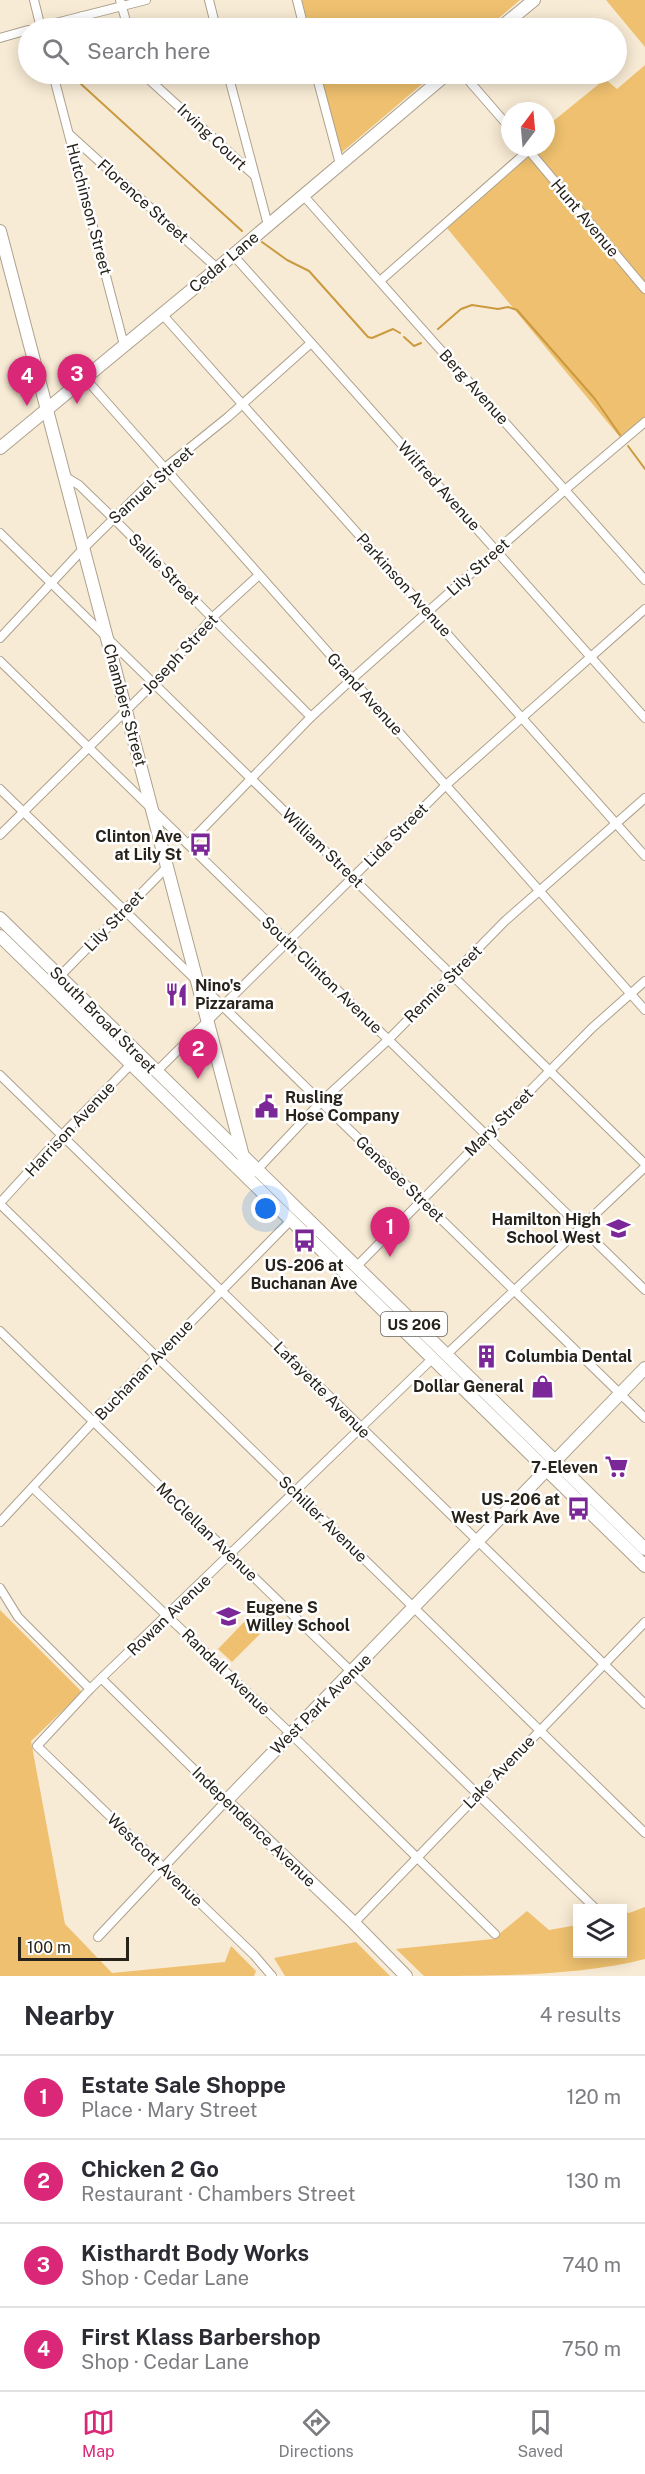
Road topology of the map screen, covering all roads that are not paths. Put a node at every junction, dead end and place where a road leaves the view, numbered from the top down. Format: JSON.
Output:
{"nodes":[{"id":1,"x":34,"y":0,"type":"edge"},
{"id":2,"x":146,"y":0,"type":"edge"},
{"id":3,"x":209,"y":0,"type":"edge"},
{"id":4,"x":297,"y":0,"type":"edge"},
{"id":5,"x":534,"y":0,"type":"edge"},
{"id":6,"x":121,"y":3,"type":"edge"},
{"id":7,"x":82,"y":16,"type":"joint"},
{"id":8,"x":37,"y":18,"type":"edge"},
{"id":9,"x":75,"y":18,"type":"edge"},
{"id":10,"x":125,"y":18,"type":"edge"},
{"id":11,"x":214,"y":18,"type":"edge"},
{"id":12,"x":302,"y":18,"type":"edge"},
{"id":13,"x":513,"y":18,"type":"edge"},
{"id":14,"x":18,"y":33,"type":"edge"},
{"id":15,"x":0,"y":38,"type":"edge"},
{"id":16,"x":56,"y":84,"type":"edge"},
{"id":17,"x":154,"y":84,"type":"edge"},
{"id":18,"x":231,"y":84,"type":"edge"},
{"id":19,"x":319,"y":84,"type":"edge"},
{"id":20,"x":435,"y":84,"type":"edge"},
{"id":21,"x":473,"y":84,"type":"edge"},
{"id":22,"x":501,"y":117,"type":"edge"},
{"id":23,"x":69,"y":134,"type":"junction"},
{"id":24,"x":519,"y":156,"type":"edge"},
{"id":25,"x":533,"y":156,"type":"edge"},
{"id":26,"x":340,"y":164,"type":"junction"},
{"id":27,"x":254,"y":175,"type":"junction"},
{"id":28,"x":303,"y":195,"type":"junction"},
{"id":29,"x":268,"y":225,"type":"junction"},
{"id":30,"x":0,"y":231,"type":"edge"},
{"id":31,"x":233,"y":255,"type":"junction"},
{"id":32,"x":3,"y":257,"type":"edge"},
{"id":33,"x":217,"y":268,"type":"junction"},
{"id":34,"x":380,"y":282,"type":"junction"},
{"id":35,"x":645,"y":289,"type":"edge"},
{"id":36,"x":162,"y":314,"type":"junction"},
{"id":37,"x":311,"y":343,"type":"junction"},
{"id":38,"x":124,"y":345,"type":"junction"},
{"id":39,"x":85,"y":378,"type":"junction"},
{"id":40,"x":244,"y":404,"type":"junction"},
{"id":41,"x":47,"y":409,"type":"junction"},
{"id":42,"x":645,"y":422,"type":"edge"},
{"id":43,"x":0,"y":448,"type":"edge"},
{"id":44,"x":166,"y":467,"type":"junction"},
{"id":45,"x":64,"y":476,"type":"junction"},
{"id":46,"x":566,"y":489,"type":"junction"},
{"id":47,"x":113,"y":518,"type":"junction"},
{"id":48,"x":0,"y":533,"type":"edge"},
{"id":49,"x":83,"y":549,"type":"junction"},
{"id":50,"x":496,"y":550,"type":"junction"},
{"id":51,"x":259,"y":575,"type":"junction"},
{"id":52,"x":645,"y":580,"type":"edge"},
{"id":53,"x":52,"y":584,"type":"junction"},
{"id":54,"x":645,"y":609,"type":"edge"},
{"id":55,"x":428,"y":612,"type":"junction"},
{"id":56,"x":212,"y":618,"type":"junction"},
{"id":57,"x":107,"y":637,"type":"junction"},
{"id":58,"x":0,"y":638,"type":"edge"},
{"id":59,"x":591,"y":657,"type":"junction"},
{"id":60,"x":0,"y":661,"type":"edge"},
{"id":61,"x":352,"y":679,"type":"junction"},
{"id":62,"x":154,"y":682,"type":"junction"},
{"id":63,"x":127,"y":710,"type":"junction"},
{"id":64,"x":311,"y":717,"type":"junction"},
{"id":65,"x":522,"y":718,"type":"junction"},
{"id":66,"x":645,"y":718,"type":"edge"},
{"id":67,"x":89,"y":748,"type":"junction"},
{"id":68,"x":253,"y":779,"type":"junction"},
{"id":69,"x":446,"y":785,"type":"junction"},
{"id":70,"x":0,"y":789,"type":"edge"},
{"id":71,"x":645,"y":798,"type":"edge"},
{"id":72,"x":23,"y":811,"type":"junction"},
{"id":73,"x":153,"y":811,"type":"junction"},
{"id":74,"x":616,"y":824,"type":"junction"},
{"id":75,"x":0,"y":835,"type":"edge"},
{"id":76,"x":188,"y":844,"type":"junction"},
{"id":77,"x":645,"y":856,"type":"edge"},
{"id":78,"x":168,"y":866,"type":"junction"},
{"id":79,"x":353,"y":877,"type":"junction"},
{"id":80,"x":540,"y":891,"type":"junction"},
{"id":81,"x":124,"y":910,"type":"junction"},
{"id":82,"x":2,"y":923,"type":"edge"},
{"id":83,"x":0,"y":936,"type":"edge"},
{"id":84,"x":288,"y":942,"type":"junction"},
{"id":85,"x":452,"y":975,"type":"junction"},
{"id":86,"x":60,"y":976,"type":"junction"},
{"id":87,"x":645,"y":981,"type":"edge"},
{"id":88,"x":199,"y":983,"type":"junction"},
{"id":89,"x":631,"y":994,"type":"junction"},
{"id":90,"x":222,"y":1007,"type":"junction"},
{"id":91,"x":645,"y":1010,"type":"edge"},
{"id":92,"x":209,"y":1020,"type":"junction"},
{"id":93,"x":388,"y":1040,"type":"junction"},
{"id":94,"x":136,"y":1060,"type":"junction"},
{"id":95,"x":549,"y":1071,"type":"junction"},
{"id":96,"x":156,"y":1072,"type":"junction"},
{"id":97,"x":0,"y":1075,"type":"edge"},
{"id":98,"x":321,"y":1102,"type":"junction"},
{"id":99,"x":62,"y":1135,"type":"junction"},
{"id":100,"x":486,"y":1135,"type":"junction"},
{"id":101,"x":245,"y":1158,"type":"junction"},
{"id":102,"x":645,"y":1166,"type":"edge"},
{"id":103,"x":253,"y":1175,"type":"junction"},
{"id":104,"x":269,"y":1190,"type":"junction"},
{"id":105,"x":421,"y":1200,"type":"junction"},
{"id":106,"x":0,"y":1203,"type":"edge"},
{"id":107,"x":291,"y":1220,"type":"junction"},
{"id":108,"x":581,"y":1228,"type":"junction"},
{"id":109,"x":356,"y":1267,"type":"junction"},
{"id":110,"x":221,"y":1290,"type":"junction"},
{"id":111,"x":645,"y":1290,"type":"edge"},
{"id":112,"x":515,"y":1291,"type":"junction"},
{"id":113,"x":0,"y":1331,"type":"edge"},
{"id":114,"x":446,"y":1355,"type":"junction"},
{"id":115,"x":157,"y":1356,"type":"junction"},
{"id":116,"x":432,"y":1359,"type":"junction"},
{"id":117,"x":645,"y":1368,"type":"edge"},
{"id":118,"x":619,"y":1395,"type":"junction"},
{"id":119,"x":645,"y":1418,"type":"edge"},
{"id":120,"x":93,"y":1422,"type":"junction"},
{"id":121,"x":362,"y":1430,"type":"junction"},
{"id":122,"x":556,"y":1461,"type":"junction"},
{"id":123,"x":546,"y":1471,"type":"junction"},
{"id":124,"x":33,"y":1488,"type":"junction"},
{"id":125,"x":295,"y":1492,"type":"junction"},
{"id":126,"x":0,"y":1522,"type":"edge"},
{"id":127,"x":477,"y":1541,"type":"junction"},
{"id":128,"x":645,"y":1549,"type":"edge"},
{"id":129,"x":232,"y":1555,"type":"junction"},
{"id":130,"x":645,"y":1566,"type":"edge"},
{"id":131,"x":0,"y":1588,"type":"edge"},
{"id":132,"x":414,"y":1608,"type":"junction"},
{"id":133,"x":167,"y":1616,"type":"junction"},
{"id":134,"x":645,"y":1622,"type":"edge"},
{"id":135,"x":605,"y":1665,"type":"junction"},
{"id":136,"x":352,"y":1673,"type":"junction"},
{"id":137,"x":102,"y":1679,"type":"junction"},
{"id":138,"x":90,"y":1689,"type":"junction"},
{"id":139,"x":645,"y":1704,"type":"edge"},
{"id":140,"x":540,"y":1730,"type":"junction"},
{"id":141,"x":291,"y":1734,"type":"junction"},
{"id":142,"x":37,"y":1746,"type":"joint"},
{"id":143,"x":478,"y":1795,"type":"junction"},
{"id":144,"x":226,"y":1801,"type":"junction"},
{"id":145,"x":645,"y":1833,"type":"edge"},
{"id":146,"x":416,"y":1858,"type":"junction"},
{"id":147,"x":165,"y":1869,"type":"junction"},
{"id":148,"x":591,"y":1904,"type":"edge"},
{"id":149,"x":354,"y":1923,"type":"junction"},
{"id":150,"x":495,"y":1934,"type":"dead end"},
{"id":151,"x":98,"y":1937,"type":"dead end"},
{"id":152,"x":272,"y":1976,"type":"edge"},
{"id":153,"x":406,"y":1976,"type":"edge"}],
"edges":[{"from":1,"to":8,"type":"street"},
{"from":2,"to":6,"type":"street"},
{"from":3,"to":11,"type":"street"},
{"from":4,"to":12,"type":"street"},
{"from":5,"to":13,"type":"street"},
{"from":6,"to":7,"type":"street"},
{"from":6,"to":10,"type":"street"},
{"from":7,"to":9,"type":"street"},
{"from":14,"to":15,"type":"street"},
{"from":16,"to":23,"type":"street","name":"Hutchinson Street"},
{"from":17,"to":27,"type":"street","name":"Irving Court"},
{"from":18,"to":27,"type":"street"},
{"from":19,"to":26,"type":"street"},
{"from":20,"to":26,"type":"street","name":"Cedar Lane"},
{"from":21,"to":22,"type":"street"},
{"from":23,"to":33,"type":"street","name":"Florence Street"},
{"from":23,"to":38,"type":"street","name":"Hutchinson Street"},
{"from":24,"to":34,"type":"street"},
{"from":25,"to":35,"type":"street","name":"Hunt Avenue"},
{"from":26,"to":28,"type":"street","name":"Cedar Lane"},
{"from":27,"to":29,"type":"street"},
{"from":28,"to":29,"type":"street","name":"Cedar Lane"},
{"from":28,"to":34,"type":"street","name":"Berg Avenue"},
{"from":29,"to":31,"type":"street","name":"Cedar Lane"},
{"from":30,"to":32,"type":"street","name":"Chambers Street"},
{"from":31,"to":33,"type":"street","name":"Cedar Lane"},
{"from":31,"to":37,"type":"street","name":"Wilfred Avenue"},
{"from":32,"to":41,"type":"street","name":"Chambers Street"},
{"from":33,"to":36,"type":"street","name":"Cedar Lane"},
{"from":34,"to":46,"type":"street","name":"Berg Avenue"},
{"from":36,"to":38,"type":"street","name":"Cedar Lane"},
{"from":36,"to":40,"type":"street","name":"Parkinson Avenue"},
{"from":37,"to":40,"type":"street","name":"Samuel Street"},
{"from":37,"to":50,"type":"street","name":"Wilfred Avenue"},
{"from":38,"to":39,"type":"street","name":"Cedar Lane"},
{"from":39,"to":41,"type":"street","name":"Cedar Lane"},
{"from":39,"to":44,"type":"street","name":"Grand Avenue"},
{"from":40,"to":44,"type":"street","name":"Samuel Street"},
{"from":40,"to":55,"type":"street","name":"Parkinson Avenue"},
{"from":41,"to":43,"type":"street","name":"Cedar Lane"},
{"from":41,"to":45,"type":"street","name":"Chambers Street"},
{"from":42,"to":46,"type":"street","name":"Lily Street"},
{"from":44,"to":47,"type":"street","name":"Samuel Street"},
{"from":44,"to":51,"type":"street","name":"Grand Avenue"},
{"from":45,"to":47,"type":"street","name":"Sallie Street"},
{"from":45,"to":49,"type":"street","name":"Chambers Street"},
{"from":46,"to":50,"type":"street","name":"Lily Street"},
{"from":46,"to":52,"type":"street","name":"Berg Avenue"},
{"from":47,"to":49,"type":"street","name":"Samuel Street"},
{"from":47,"to":56,"type":"street","name":"Sallie Street"},
{"from":48,"to":53,"type":"street","name":"William Street"},
{"from":49,"to":53,"type":"street","name":"Samuel Street"},
{"from":49,"to":57,"type":"street","name":"Chambers Street"},
{"from":50,"to":55,"type":"street","name":"Lily Street"},
{"from":50,"to":59,"type":"street","name":"Wilfred Avenue"},
{"from":51,"to":56,"type":"street","name":"Joseph Street"},
{"from":51,"to":61,"type":"street","name":"Grand Avenue"},
{"from":53,"to":57,"type":"street","name":"William Street"},
{"from":53,"to":58,"type":"street","name":"Samuel Street"},
{"from":54,"to":59,"type":"street","name":"Lida Street"},
{"from":55,"to":61,"type":"street","name":"Lily Street"},
{"from":55,"to":65,"type":"street","name":"Parkinson Avenue"},
{"from":56,"to":62,"type":"street","name":"Joseph Street"},
{"from":56,"to":64,"type":"street","name":"Sallie Street"},
{"from":57,"to":62,"type":"street","name":"William Street"},
{"from":57,"to":63,"type":"street","name":"Chambers Street"},
{"from":59,"to":65,"type":"street","name":"Lida Street"},
{"from":59,"to":66,"type":"street","name":"Wilfred Avenue"},
{"from":60,"to":67,"type":"street","name":"South Clinton Avenue"},
{"from":61,"to":64,"type":"street","name":"Lily Street"},
{"from":61,"to":69,"type":"street","name":"Grand Avenue"},
{"from":62,"to":63,"type":"street","name":"Joseph Street"},
{"from":62,"to":68,"type":"street","name":"William Street"},
{"from":63,"to":67,"type":"street","name":"Joseph Street"},
{"from":63,"to":73,"type":"street","name":"Chambers Street"},
{"from":64,"to":68,"type":"street","name":"Lily Street"},
{"from":65,"to":69,"type":"street","name":"Lida Street"},
{"from":65,"to":74,"type":"street","name":"Parkinson Avenue"},
{"from":67,"to":72,"type":"street","name":"Joseph Street"},
{"from":67,"to":73,"type":"street","name":"South Clinton Avenue"},
{"from":68,"to":76,"type":"street","name":"Lily Street"},
{"from":68,"to":79,"type":"street","name":"William Street"},
{"from":69,"to":79,"type":"street","name":"Lida Street"},
{"from":69,"to":80,"type":"street","name":"Grand Avenue"},
{"from":70,"to":72,"type":"street","name":"Genesee Street"},
{"from":71,"to":74,"type":"street","name":"Rennie Street"},
{"from":72,"to":75,"type":"street","name":"Joseph Street"},
{"from":72,"to":81,"type":"street","name":"Genesee Street"},
{"from":73,"to":76,"type":"street","name":"South Clinton Avenue"},
{"from":73,"to":78,"type":"street","name":"Chambers Street"},
{"from":74,"to":77,"type":"street","name":"Parkinson Avenue"},
{"from":74,"to":80,"type":"street","name":"Rennie Street"},
{"from":76,"to":84,"type":"street","name":"South Clinton Avenue"},
{"from":78,"to":81,"type":"street","name":"Lily Street"},
{"from":78,"to":88,"type":"street","name":"Chambers Street"},
{"from":79,"to":84,"type":"street","name":"Lida Street"},
{"from":79,"to":85,"type":"street","name":"William Street"},
{"from":80,"to":85,"type":"street","name":"Rennie Street"},
{"from":80,"to":89,"type":"street","name":"Grand Avenue"},
{"from":81,"to":86,"type":"street","name":"Lily Street"},
{"from":81,"to":88,"type":"street","name":"Genesee Street"},
{"from":82,"to":86,"type":"street","name":"South Broad Street","number":"US 206"},
{"from":83,"to":94,"type":"street","name":"South Broad Street","number":"US 206"},
{"from":84,"to":90,"type":"street","name":"Lida Street"},
{"from":84,"to":93,"type":"street","name":"South Clinton Avenue"},
{"from":85,"to":93,"type":"street","name":"Rennie Street"},
{"from":85,"to":95,"type":"street","name":"William Street"},
{"from":86,"to":94,"type":"street","name":"South Broad Street","number":"US 206"},
{"from":87,"to":89,"type":"street","name":"Mary Street"},
{"from":88,"to":90,"type":"street","name":"Genesee Street"},
{"from":88,"to":92,"type":"street","name":"Chambers Street"},
{"from":89,"to":91,"type":"street","name":"Grand Avenue"},
{"from":89,"to":95,"type":"street","name":"Mary Street"},
{"from":90,"to":92,"type":"street","name":"Lida Street"},
{"from":90,"to":98,"type":"street","name":"Genesee Street"},
{"from":92,"to":96,"type":"street","name":"Lida Street"},
{"from":92,"to":101,"type":"street","name":"Chambers Street"},
{"from":93,"to":98,"type":"street","name":"Rennie Street"},
{"from":93,"to":100,"type":"street","name":"South Clinton Avenue"},
{"from":94,"to":96,"type":"street","name":"South Broad Street","number":"US 206"},
{"from":94,"to":99,"type":"street","name":"Harrison Avenue"},
{"from":94,"to":103,"type":"street","name":"South Broad Street","number":"US 206"},
{"from":95,"to":100,"type":"street","name":"Mary Street"},
{"from":95,"to":102,"type":"street","name":"William Street"},
{"from":96,"to":101,"type":"street","name":"South Broad Street","number":"US 206"},
{"from":97,"to":99,"type":"street","name":"Lafayette Avenue"},
{"from":98,"to":103,"type":"street","name":"Rennie Street"},
{"from":98,"to":105,"type":"street","name":"Genesee Street"},
{"from":99,"to":106,"type":"street","name":"Harrison Avenue"},
{"from":99,"to":110,"type":"street","name":"Lafayette Avenue"},
{"from":100,"to":105,"type":"street","name":"Mary Street"},
{"from":100,"to":108,"type":"street","name":"South Clinton Avenue"},
{"from":101,"to":103,"type":"street","name":"South Broad Street","number":"US 206"},
{"from":102,"to":108,"type":"street"},
{"from":103,"to":104,"type":"street","name":"South Broad Street","number":"US 206"},
{"from":104,"to":107,"type":"street","name":"South Broad Street","number":"US 206"},
{"from":104,"to":109,"type":"street","name":"South Broad Street","number":"US 206"},
{"from":105,"to":109,"type":"street","name":"Mary Street"},
{"from":105,"to":112,"type":"street","name":"Genesee Street"},
{"from":106,"to":115,"type":"street","name":"Schiller Avenue"},
{"from":107,"to":110,"type":"street","name":"Buchanan Avenue"},
{"from":107,"to":116,"type":"street","name":"South Broad Street","number":"US 206"},
{"from":108,"to":111,"type":"street","name":"South Clinton Avenue"},
{"from":108,"to":112,"type":"street"},
{"from":109,"to":114,"type":"street","name":"South Broad Street","number":"US 206"},
{"from":110,"to":115,"type":"street","name":"Buchanan Avenue"},
{"from":110,"to":121,"type":"street","name":"Lafayette Avenue"},
{"from":112,"to":114,"type":"street"},
{"from":112,"to":118,"type":"street","name":"Genesee Street"},
{"from":113,"to":120,"type":"street","name":"McClellan Avenue"},
{"from":114,"to":122,"type":"street","name":"South Broad Street","number":"US 206"},
{"from":115,"to":120,"type":"street","name":"Buchanan Avenue"},
{"from":115,"to":125,"type":"street","name":"Schiller Avenue"},
{"from":116,"to":121,"type":"street","name":"Rowan Avenue"},
{"from":116,"to":123,"type":"street","name":"South Broad Street","number":"US 206"},
{"from":117,"to":118,"type":"street","name":"West Park Avenue"},
{"from":118,"to":119,"type":"street","name":"Genesee Street"},
{"from":118,"to":122,"type":"street","name":"West Park Avenue"},
{"from":120,"to":124,"type":"street","name":"Buchanan Avenue"},
{"from":120,"to":129,"type":"street","name":"McClellan Avenue"},
{"from":121,"to":125,"type":"street","name":"Rowan Avenue"},
{"from":121,"to":127,"type":"street","name":"Lafayette Avenue"},
{"from":122,"to":123,"type":"street","name":"West Park Avenue"},
{"from":122,"to":128,"type":"street","name":"South Broad Street","number":"US 206"},
{"from":123,"to":127,"type":"street","name":"West Park Avenue"},
{"from":123,"to":130,"type":"street","name":"South Broad Street","number":"US 206"},
{"from":124,"to":126,"type":"street","name":"Buchanan Avenue"},
{"from":124,"to":133,"type":"street","name":"Randall Avenue"},
{"from":125,"to":129,"type":"street","name":"Rowan Avenue"},
{"from":125,"to":132,"type":"street","name":"Schiller Avenue"},
{"from":127,"to":132,"type":"street","name":"West Park Avenue"},
{"from":127,"to":135,"type":"street","name":"Lafayette Avenue"},
{"from":129,"to":133,"type":"street","name":"Rowan Avenue"},
{"from":129,"to":136,"type":"street","name":"McClellan Avenue"},
{"from":131,"to":138,"type":"street"},
{"from":132,"to":136,"type":"street","name":"West Park Avenue"},
{"from":132,"to":140,"type":"street","name":"Schiller Avenue"},
{"from":133,"to":137,"type":"street","name":"Rowan Avenue"},
{"from":133,"to":141,"type":"street","name":"Randall Avenue"},
{"from":134,"to":135,"type":"street","name":"Lake Avenue"},
{"from":135,"to":139,"type":"street","name":"Lafayette Avenue"},
{"from":135,"to":140,"type":"street","name":"Lake Avenue"},
{"from":136,"to":141,"type":"street","name":"West Park Avenue"},
{"from":136,"to":143,"type":"street","name":"McClellan Avenue"},
{"from":137,"to":138,"type":"street","name":"Rowan Avenue"},
{"from":137,"to":144,"type":"street","name":"Independence Avenue"},
{"from":138,"to":142,"type":"street","name":"Rowan Avenue"},
{"from":140,"to":143,"type":"street","name":"Lake Avenue"},
{"from":140,"to":145,"type":"street","name":"Schiller Avenue"},
{"from":141,"to":144,"type":"street","name":"West Park Avenue"},
{"from":141,"to":146,"type":"street","name":"Randall Avenue"},
{"from":142,"to":147,"type":"street","name":"Westcott Avenue"},
{"from":143,"to":146,"type":"street","name":"Lake Avenue"},
{"from":143,"to":148,"type":"street","name":"McClellan Avenue"},
{"from":144,"to":147,"type":"street","name":"West Park Avenue"},
{"from":144,"to":149,"type":"street","name":"Independence Avenue"},
{"from":146,"to":149,"type":"street","name":"Lake Avenue"},
{"from":146,"to":150,"type":"street","name":"Randall Avenue"},
{"from":147,"to":151,"type":"street","name":"West Park Avenue"},
{"from":147,"to":152,"type":"street","name":"Westcott Avenue"},
{"from":149,"to":153,"type":"street","name":"Independence Avenue"}]}
